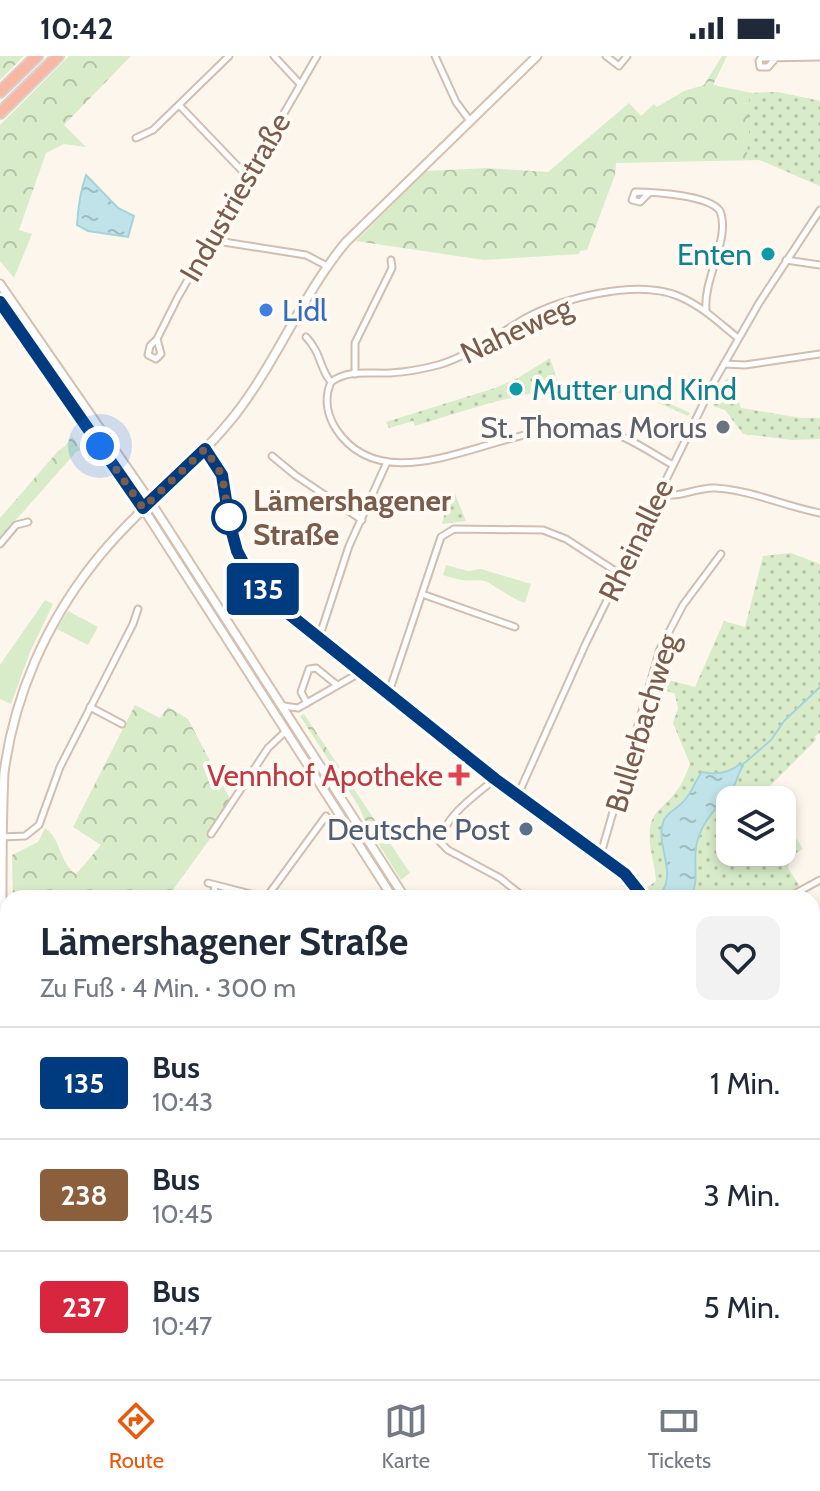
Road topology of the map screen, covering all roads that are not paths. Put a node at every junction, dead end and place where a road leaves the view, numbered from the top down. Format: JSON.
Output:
{"nodes":[{"id":1,"x":37,"y":56,"type":"edge"},
{"id":2,"x":58,"y":56,"type":"edge"},
{"id":3,"x":229,"y":56,"type":"edge"},
{"id":4,"x":274,"y":56,"type":"edge"},
{"id":5,"x":317,"y":56,"type":"edge"},
{"id":6,"x":435,"y":56,"type":"edge"},
{"id":7,"x":537,"y":56,"type":"edge"},
{"id":8,"x":606,"y":56,"type":"edge"},
{"id":9,"x":627,"y":56,"type":"edge"},
{"id":10,"x":820,"y":57,"type":"edge"},
{"id":11,"x":776,"y":58,"type":"edge"},
{"id":12,"x":300,"y":84,"type":"junction"},
{"id":13,"x":0,"y":92,"type":"edge"},
{"id":14,"x":179,"y":105,"type":"junction"},
{"id":15,"x":0,"y":113,"type":"edge"},
{"id":16,"x":470,"y":121,"type":"junction"},
{"id":17,"x":136,"y":138,"type":"dead end"},
{"id":18,"x":247,"y":176,"type":"junction"},
{"id":19,"x":649,"y":193,"type":"dead end"},
{"id":20,"x":820,"y":210,"type":"edge"},
{"id":21,"x":211,"y":240,"type":"junction"},
{"id":22,"x":391,"y":260,"type":"dead end"},
{"id":23,"x":786,"y":260,"type":"junction"},
{"id":24,"x":820,"y":265,"type":"edge"},
{"id":25,"x":327,"y":266,"type":"junction"},
{"id":26,"x":1,"y":288,"type":"edge"},
{"id":27,"x":0,"y":302,"type":"edge"},
{"id":28,"x":706,"y":311,"type":"junction"},
{"id":29,"x":306,"y":337,"type":"dead end"},
{"id":30,"x":738,"y":338,"type":"junction"},
{"id":31,"x":157,"y":339,"type":"dead end"},
{"id":32,"x":820,"y":354,"type":"edge"},
{"id":33,"x":724,"y":364,"type":"junction"},
{"id":34,"x":355,"y":374,"type":"junction"},
{"id":35,"x":331,"y":382,"type":"junction"},
{"id":36,"x":205,"y":449,"type":"junction"},
{"id":37,"x":272,"y":456,"type":"dead end"},
{"id":38,"x":387,"y":462,"type":"junction"},
{"id":39,"x":673,"y":465,"type":"junction"},
{"id":40,"x":659,"y":493,"type":"junction"},
{"id":41,"x":150,"y":501,"type":"junction"},
{"id":42,"x":143,"y":508,"type":"junction"},
{"id":43,"x":820,"y":513,"type":"edge"},
{"id":44,"x":362,"y":520,"type":"junction"},
{"id":45,"x":28,"y":522,"type":"dead end"},
{"id":46,"x":0,"y":544,"type":"edge"},
{"id":47,"x":721,"y":554,"type":"dead end"},
{"id":48,"x":620,"y":574,"type":"junction"},
{"id":49,"x":422,"y":594,"type":"junction"},
{"id":50,"x":138,"y":609,"type":"dead end"},
{"id":51,"x":515,"y":627,"type":"dead end"},
{"id":52,"x":319,"y":638,"type":"junction"},
{"id":53,"x":361,"y":672,"type":"junction"},
{"id":54,"x":337,"y":685,"type":"junction"},
{"id":55,"x":389,"y":692,"type":"junction"},
{"id":56,"x":307,"y":703,"type":"junction"},
{"id":57,"x":284,"y":706,"type":"junction"},
{"id":58,"x":90,"y":707,"type":"junction"},
{"id":59,"x":122,"y":724,"type":"dead end"},
{"id":60,"x":286,"y":731,"type":"junction"},
{"id":61,"x":495,"y":779,"type":"junction"},
{"id":62,"x":517,"y":797,"type":"junction"},
{"id":63,"x":326,"y":816,"type":"dead end"},
{"id":64,"x":211,"y":834,"type":"dead end"},
{"id":65,"x":0,"y":837,"type":"edge"},
{"id":66,"x":600,"y":857,"type":"junction"},
{"id":67,"x":820,"y":880,"type":"edge"},
{"id":68,"x":208,"y":883,"type":"dead end"},
{"id":69,"x":215,"y":887,"type":"junction"},
{"id":70,"x":214,"y":890,"type":"edge"},
{"id":71,"x":229,"y":890,"type":"edge"},
{"id":72,"x":272,"y":890,"type":"edge"},
{"id":73,"x":388,"y":890,"type":"edge"},
{"id":74,"x":400,"y":890,"type":"edge"},
{"id":75,"x":515,"y":890,"type":"edge"},
{"id":76,"x":634,"y":890,"type":"edge"},
{"id":77,"x":802,"y":890,"type":"edge"},
{"id":78,"x":0,"y":1021,"type":"edge"}],
"edges":[{"from":1,"to":13,"type":"highway"},
{"from":2,"to":15,"type":"highway"},
{"from":3,"to":14,"type":"street"},
{"from":4,"to":12,"type":"street"},
{"from":5,"to":12,"type":"street","name":"Industriestraße"},
{"from":6,"to":16,"type":"street"},
{"from":7,"to":16,"type":"main road"},
{"from":8,"to":9,"type":"street"},
{"from":10,"to":11,"type":"street"},
{"from":12,"to":18,"type":"street","name":"Industriestraße"},
{"from":14,"to":17,"type":"street"},
{"from":14,"to":18,"type":"street"},
{"from":16,"to":25,"type":"main road"},
{"from":18,"to":21,"type":"street","name":"Industriestraße"},
{"from":19,"to":28,"type":"street"},
{"from":20,"to":23,"type":"street","name":"Rheinallee"},
{"from":21,"to":25,"type":"street"},
{"from":21,"to":31,"type":"street","name":"Industriestraße"},
{"from":22,"to":34,"type":"street"},
{"from":23,"to":24,"type":"street"},
{"from":23,"to":30,"type":"street","name":"Rheinallee"},
{"from":25,"to":36,"type":"main road"},
{"from":26,"to":41,"type":"main road"},
{"from":27,"to":42,"type":"main road"},
{"from":28,"to":30,"type":"street","name":"Naheweg"},
{"from":28,"to":34,"type":"street","name":"Naheweg"},
{"from":29,"to":35,"type":"street"},
{"from":30,"to":33,"type":"street","name":"Rheinallee"},
{"from":32,"to":33,"type":"street"},
{"from":33,"to":39,"type":"street","name":"Rheinallee"},
{"from":34,"to":35,"type":"street","name":"Naheweg"},
{"from":35,"to":38,"type":"street"},
{"from":36,"to":41,"type":"main road"},
{"from":36,"to":52,"type":"street"},
{"from":37,"to":44,"type":"street"},
{"from":38,"to":39,"type":"street"},
{"from":38,"to":44,"type":"street"},
{"from":39,"to":40,"type":"street","name":"Rheinallee"},
{"from":40,"to":43,"type":"street"},
{"from":40,"to":48,"type":"street","name":"Rheinallee"},
{"from":41,"to":42,"type":"main road"},
{"from":41,"to":57,"type":"main road"},
{"from":42,"to":60,"type":"main road"},
{"from":42,"to":65,"type":"main road"},
{"from":44,"to":52,"type":"street"},
{"from":45,"to":46,"type":"street"},
{"from":47,"to":66,"type":"street","name":"Bullerbachweg"},
{"from":48,"to":49,"type":"street"},
{"from":48,"to":62,"type":"street","name":"Rheinallee"},
{"from":49,"to":51,"type":"street"},
{"from":49,"to":55,"type":"street"},
{"from":50,"to":58,"type":"street"},
{"from":52,"to":53,"type":"street"},
{"from":53,"to":54,"type":"street"},
{"from":53,"to":55,"type":"street"},
{"from":54,"to":56,"type":"street"},
{"from":54,"to":56,"type":"street"},
{"from":55,"to":61,"type":"street"},
{"from":56,"to":57,"type":"street"},
{"from":57,"to":74,"type":"main road"},
{"from":58,"to":59,"type":"street"},
{"from":58,"to":65,"type":"street"},
{"from":60,"to":64,"type":"street"},
{"from":60,"to":73,"type":"main road"},
{"from":61,"to":62,"type":"street"},
{"from":61,"to":75,"type":"street"},
{"from":62,"to":66,"type":"street"},
{"from":63,"to":72,"type":"street"},
{"from":65,"to":78,"type":"main road"},
{"from":66,"to":76,"type":"street"},
{"from":67,"to":77,"type":"street"},
{"from":68,"to":69,"type":"street"},
{"from":69,"to":70,"type":"street"},
{"from":69,"to":71,"type":"street"}]}
